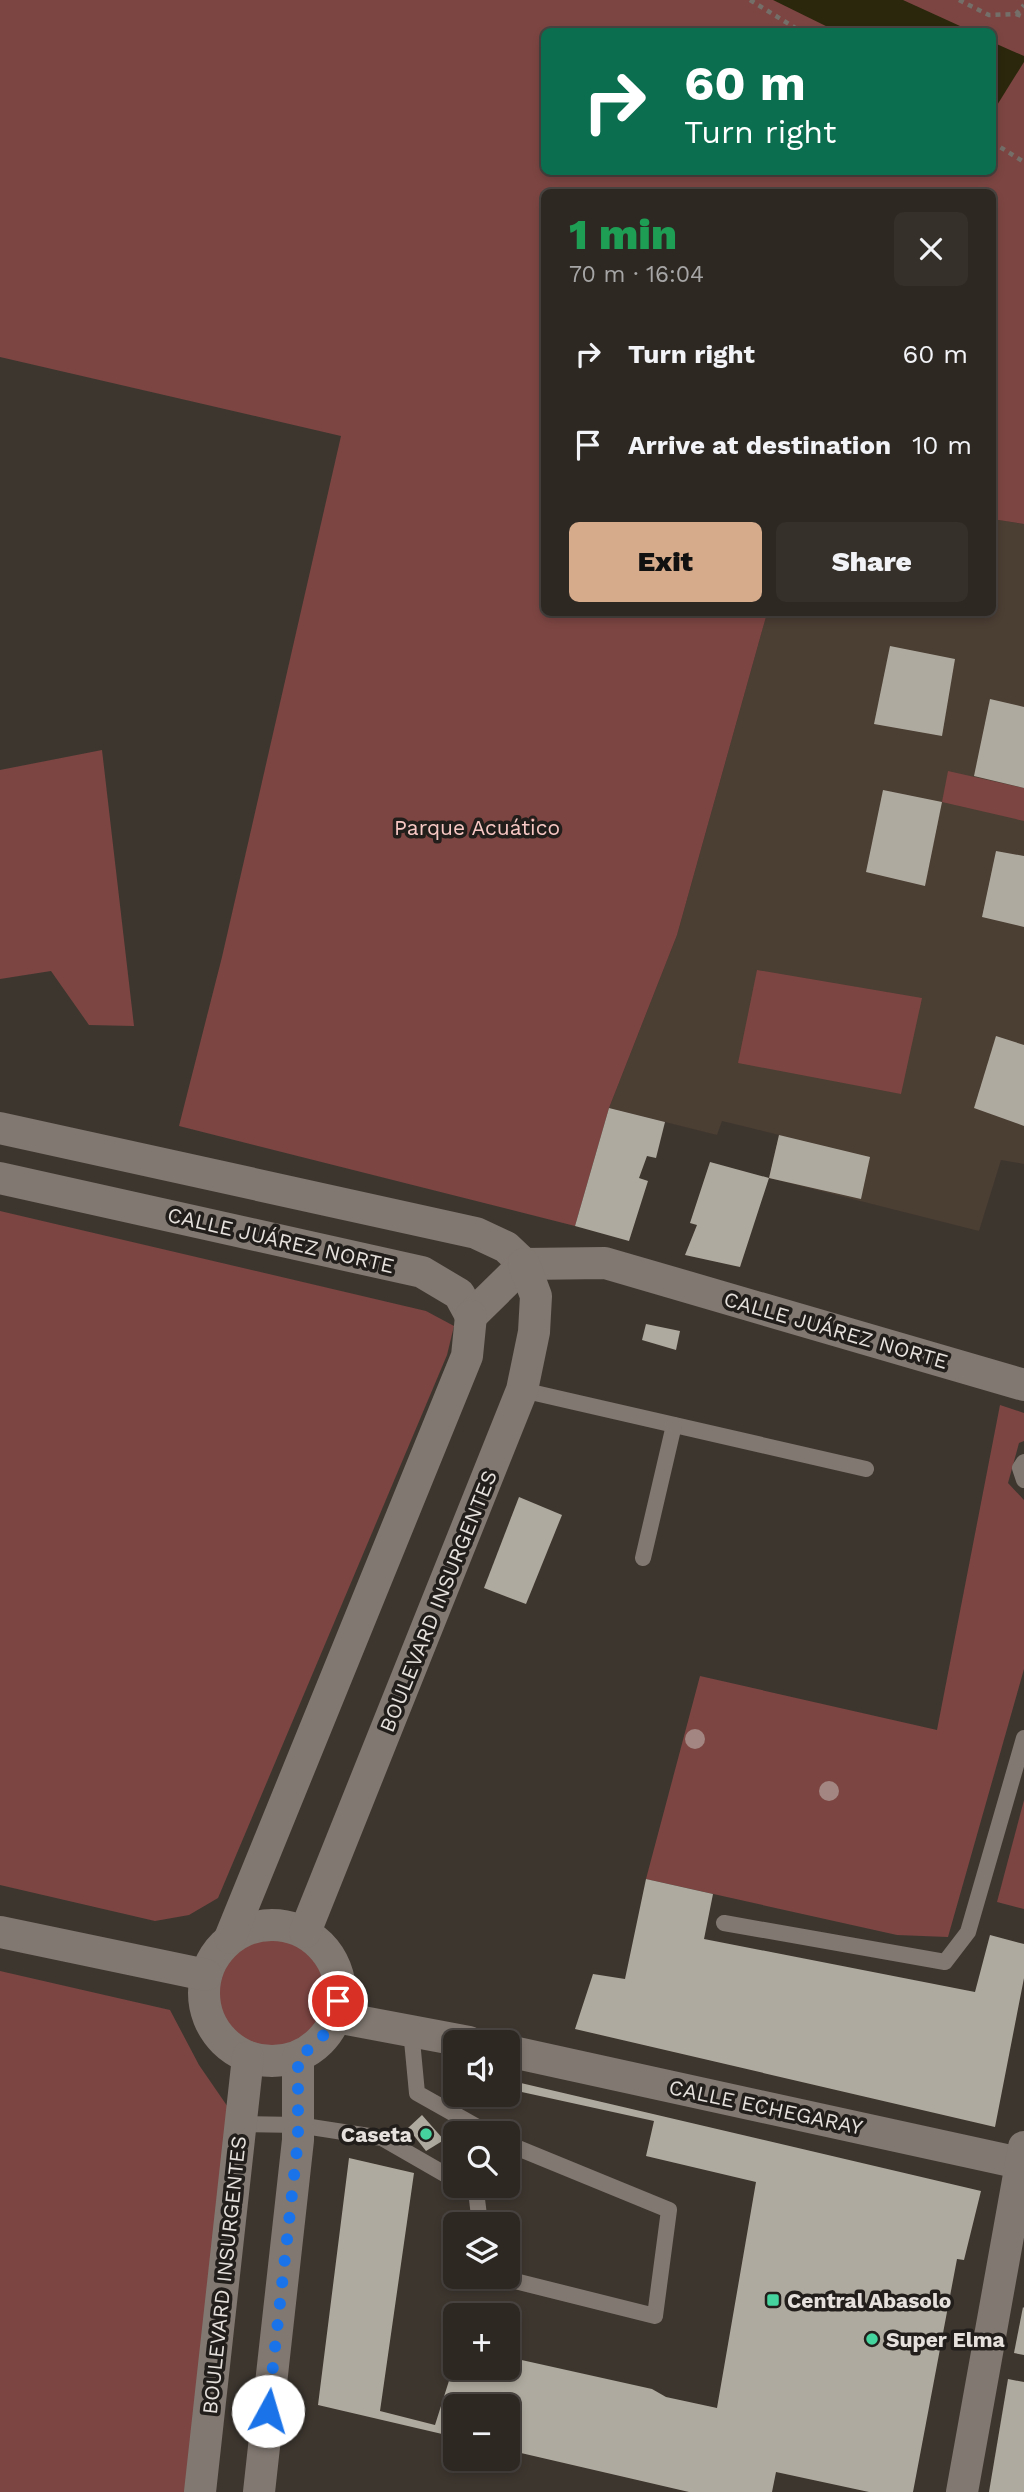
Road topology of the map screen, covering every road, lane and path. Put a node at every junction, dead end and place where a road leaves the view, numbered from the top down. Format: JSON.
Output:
{"nodes":[{"id":1,"x":750,"y":0,"type":"edge"},
{"id":2,"x":959,"y":0,"type":"edge"},
{"id":3,"x":1024,"y":5,"type":"edge"},
{"id":4,"x":1016,"y":14,"type":"junction"},
{"id":5,"x":1024,"y":17,"type":"edge"},
{"id":6,"x":796,"y":28,"type":"edge"},
{"id":7,"x":996,"y":144,"type":"edge"},
{"id":8,"x":1024,"y":162,"type":"edge"},
{"id":9,"x":0,"y":1128,"type":"edge"},
{"id":10,"x":0,"y":1178,"type":"edge"},
{"id":11,"x":524,"y":1264,"type":"junction"},
{"id":12,"x":471,"y":1316,"type":"junction"},
{"id":13,"x":1024,"y":1385,"type":"edge"},
{"id":14,"x":522,"y":1390,"type":"junction"},
{"id":15,"x":674,"y":1425,"type":"junction"},
{"id":16,"x":1024,"y":1461,"type":"edge"},
{"id":17,"x":866,"y":1469,"type":"dead end"},
{"id":18,"x":1024,"y":1480,"type":"edge"},
{"id":19,"x":643,"y":1558,"type":"dead end"},
{"id":20,"x":1024,"y":1738,"type":"edge"},
{"id":21,"x":724,"y":1923,"type":"dead end"},
{"id":22,"x":0,"y":1932,"type":"edge"},
{"id":23,"x":306,"y":1932,"type":"junction"},
{"id":24,"x":230,"y":1938,"type":"junction"},
{"id":25,"x":206,"y":1975,"type":"junction"},
{"id":26,"x":336,"y":2017,"type":"junction"},
{"id":27,"x":411,"y":2030,"type":"junction"},
{"id":28,"x":443,"y":2037,"type":"edge"},
{"id":29,"x":520,"y":2053,"type":"edge"},
{"id":30,"x":248,"y":2057,"type":"junction"},
{"id":31,"x":298,"y":2057,"type":"junction"},
{"id":32,"x":467,"y":2121,"type":"edge"},
{"id":33,"x":241,"y":2124,"type":"junction"},
{"id":34,"x":298,"y":2125,"type":"junction"},
{"id":35,"x":520,"y":2149,"type":"edge"},
{"id":36,"x":1023,"y":2158,"type":"edge"},
{"id":37,"x":443,"y":2173,"type":"edge"},
{"id":38,"x":520,"y":2282,"type":"edge"},
{"id":39,"x":200,"y":2492,"type":"edge"},
{"id":40,"x":259,"y":2492,"type":"edge"},
{"id":41,"x":962,"y":2492,"type":"edge"}],
"edges":[{"from":1,"to":6,"type":"path"},
{"from":2,"to":4,"type":"path"},
{"from":3,"to":4,"type":"path"},
{"from":4,"to":5,"type":"path"},
{"from":7,"to":8,"type":"path"},
{"from":9,"to":11,"type":"street"},
{"from":10,"to":12,"type":"street","name":"CALLE JUÁREZ NORTE"},
{"from":11,"to":12,"type":"street"},
{"from":11,"to":13,"type":"street","name":"CALLE JUÁREZ NORTE"},
{"from":11,"to":14,"type":"street","name":"BOULEVARD INSURGENTES"},
{"from":12,"to":24,"type":"street"},
{"from":14,"to":15,"type":"lane"},
{"from":14,"to":23,"type":"street","name":"BOULEVARD INSURGENTES"},
{"from":15,"to":17,"type":"lane"},
{"from":15,"to":19,"type":"lane"},
{"from":16,"to":18,"type":"lane"},
{"from":20,"to":21,"type":"lane"},
{"from":22,"to":25,"type":"street"},
{"from":23,"to":24,"type":"street"},
{"from":23,"to":26,"type":"street"},
{"from":24,"to":25,"type":"street"},
{"from":25,"to":30,"type":"street"},
{"from":26,"to":27,"type":"street"},
{"from":26,"to":31,"type":"street"},
{"from":27,"to":28,"type":"street"},
{"from":27,"to":32,"type":"lane"},
{"from":29,"to":36,"type":"street","name":"CALLE ECHEGARAY"},
{"from":30,"to":31,"type":"street"},
{"from":30,"to":33,"type":"street","name":"BOULEVARD INSURGENTES"},
{"from":31,"to":34,"type":"street"},
{"from":33,"to":34,"type":"lane"},
{"from":33,"to":39,"type":"street","name":"BOULEVARD INSURGENTES"},
{"from":34,"to":37,"type":"lane"},
{"from":34,"to":40,"type":"street"},
{"from":35,"to":38,"type":"lane"},
{"from":36,"to":41,"type":"street"}]}
